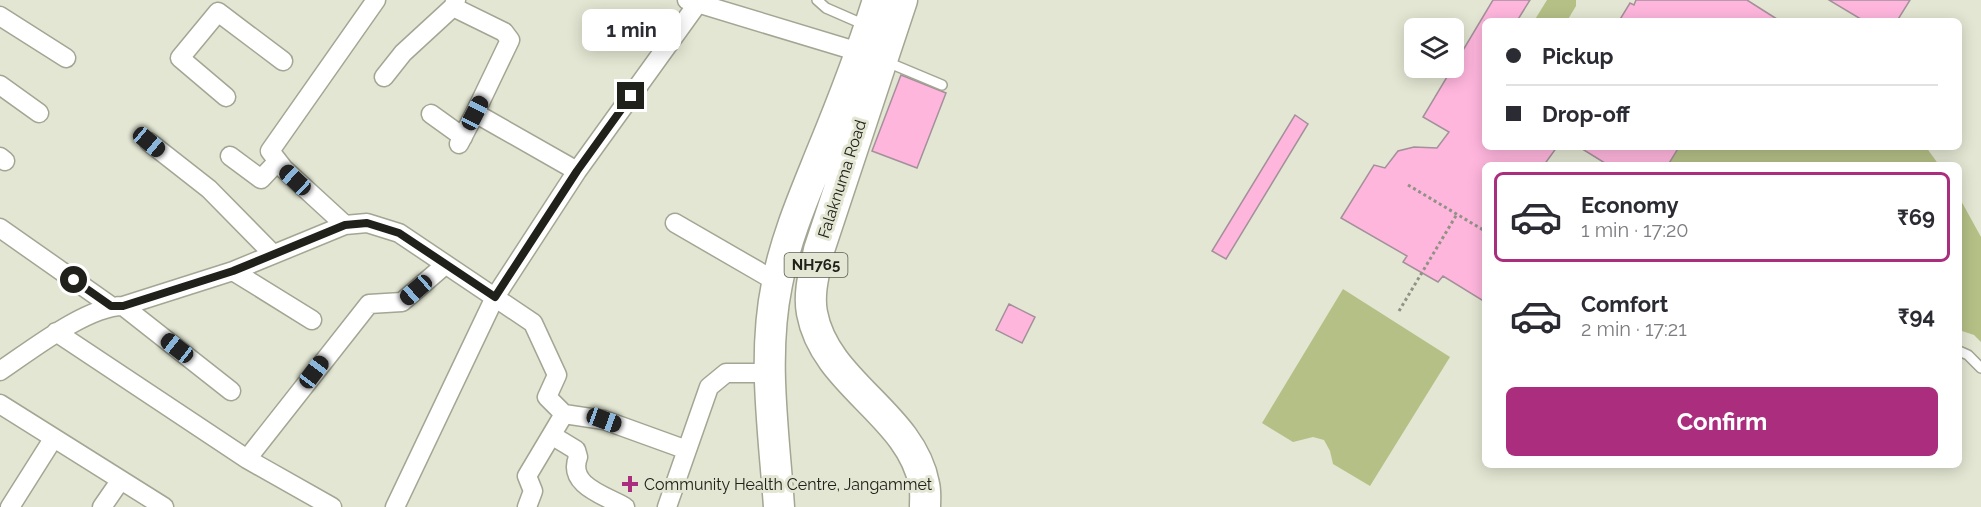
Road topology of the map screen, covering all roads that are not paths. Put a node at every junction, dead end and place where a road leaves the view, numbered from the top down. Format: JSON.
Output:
{"nodes":[{"id":1,"x":376,"y":0,"type":"edge"},
{"id":2,"x":818,"y":0,"type":"edge"},
{"id":3,"x":902,"y":0,"type":"edge"},
{"id":4,"x":693,"y":1,"type":"edge"},
{"id":5,"x":454,"y":3,"type":"edge"},
{"id":6,"x":221,"y":6,"type":"edge"},
{"id":7,"x":0,"y":16,"type":"edge"},
{"id":8,"x":873,"y":35,"type":"edge"},
{"id":9,"x":66,"y":58,"type":"dead end"},
{"id":10,"x":282,"y":61,"type":"dead end"},
{"id":11,"x":384,"y":77,"type":"dead end"},
{"id":12,"x":0,"y":85,"type":"edge"},
{"id":13,"x":942,"y":85,"type":"dead end"},
{"id":14,"x":226,"y":97,"type":"dead end"},
{"id":15,"x":475,"y":113,"type":"junction"},
{"id":16,"x":39,"y":114,"type":"dead end"},
{"id":17,"x":431,"y":114,"type":"dead end"},
{"id":18,"x":149,"y":142,"type":"dead end"},
{"id":19,"x":230,"y":156,"type":"dead end"},
{"id":20,"x":278,"y":161,"type":"junction"},
{"id":21,"x":577,"y":171,"type":"junction"},
{"id":22,"x":675,"y":223,"type":"dead end"},
{"id":23,"x":345,"y":225,"type":"junction"},
{"id":24,"x":0,"y":228,"type":"edge"},
{"id":25,"x":272,"y":253,"type":"junction"},
{"id":26,"x":445,"y":265,"type":"junction"},
{"id":27,"x":233,"y":271,"type":"junction"},
{"id":28,"x":777,"y":282,"type":"junction"},
{"id":29,"x":495,"y":297,"type":"junction"},
{"id":30,"x":117,"y":306,"type":"junction"},
{"id":31,"x":312,"y":320,"type":"dead end"},
{"id":32,"x":56,"y":333,"type":"junction"},
{"id":33,"x":1962,"y":352,"type":"edge"},
{"id":34,"x":1981,"y":368,"type":"edge"},
{"id":35,"x":0,"y":371,"type":"edge"},
{"id":36,"x":769,"y":373,"type":"junction"},
{"id":37,"x":231,"y":391,"type":"dead end"},
{"id":38,"x":0,"y":404,"type":"edge"},
{"id":39,"x":564,"y":414,"type":"junction"},
{"id":40,"x":553,"y":436,"type":"junction"},
{"id":41,"x":53,"y":440,"type":"junction"},
{"id":42,"x":687,"y":450,"type":"junction"},
{"id":43,"x":247,"y":459,"type":"junction"},
{"id":44,"x":120,"y":481,"type":"junction"},
{"id":45,"x":10,"y":507,"type":"edge"},
{"id":46,"x":102,"y":507,"type":"edge"},
{"id":47,"x":164,"y":507,"type":"edge"},
{"id":48,"x":332,"y":507,"type":"edge"},
{"id":49,"x":395,"y":507,"type":"edge"},
{"id":50,"x":527,"y":507,"type":"edge"},
{"id":51,"x":625,"y":507,"type":"edge"},
{"id":52,"x":667,"y":507,"type":"edge"},
{"id":53,"x":779,"y":507,"type":"edge"},
{"id":54,"x":925,"y":507,"type":"edge"}],
"edges":[{"from":1,"to":20,"type":"street"},
{"from":2,"to":8,"type":"lane"},
{"from":3,"to":8,"type":"highway","name":"Falaknuma Road","number":"NH765"},
{"from":4,"to":8,"type":"street"},
{"from":4,"to":21,"type":"street"},
{"from":5,"to":11,"type":"street"},
{"from":5,"to":15,"type":"street"},
{"from":6,"to":10,"type":"street"},
{"from":6,"to":14,"type":"street"},
{"from":7,"to":9,"type":"street"},
{"from":8,"to":13,"type":"lane"},
{"from":8,"to":28,"type":"highway","name":"Falaknuma Road","number":"NH765"},
{"from":8,"to":54,"type":"highway","name":"Falaknuma Road","number":"NH765"},
{"from":12,"to":16,"type":"street"},
{"from":15,"to":17,"type":"street"},
{"from":15,"to":21,"type":"street"},
{"from":18,"to":25,"type":"street"},
{"from":19,"to":20,"type":"street"},
{"from":20,"to":23,"type":"street"},
{"from":21,"to":29,"type":"street"},
{"from":22,"to":28,"type":"street"},
{"from":23,"to":25,"type":"street"},
{"from":23,"to":26,"type":"street"},
{"from":24,"to":30,"type":"street"},
{"from":25,"to":27,"type":"street"},
{"from":26,"to":29,"type":"street"},
{"from":26,"to":43,"type":"street"},
{"from":27,"to":30,"type":"street"},
{"from":27,"to":31,"type":"street"},
{"from":28,"to":36,"type":"highway","name":"Falaknuma Road","number":"NH765"},
{"from":29,"to":39,"type":"street"},
{"from":29,"to":49,"type":"street"},
{"from":30,"to":32,"type":"street"},
{"from":30,"to":37,"type":"street"},
{"from":32,"to":35,"type":"street"},
{"from":32,"to":43,"type":"street"},
{"from":33,"to":34,"type":"lane"},
{"from":36,"to":42,"type":"street"},
{"from":36,"to":53,"type":"highway","name":"Falaknuma Road","number":"NH765"},
{"from":38,"to":41,"type":"street"},
{"from":39,"to":40,"type":"street"},
{"from":39,"to":42,"type":"street"},
{"from":40,"to":50,"type":"street"},
{"from":40,"to":51,"type":"street"},
{"from":41,"to":44,"type":"street"},
{"from":41,"to":45,"type":"street"},
{"from":42,"to":52,"type":"street"},
{"from":43,"to":48,"type":"street"},
{"from":44,"to":46,"type":"street"},
{"from":44,"to":47,"type":"street"}]}
